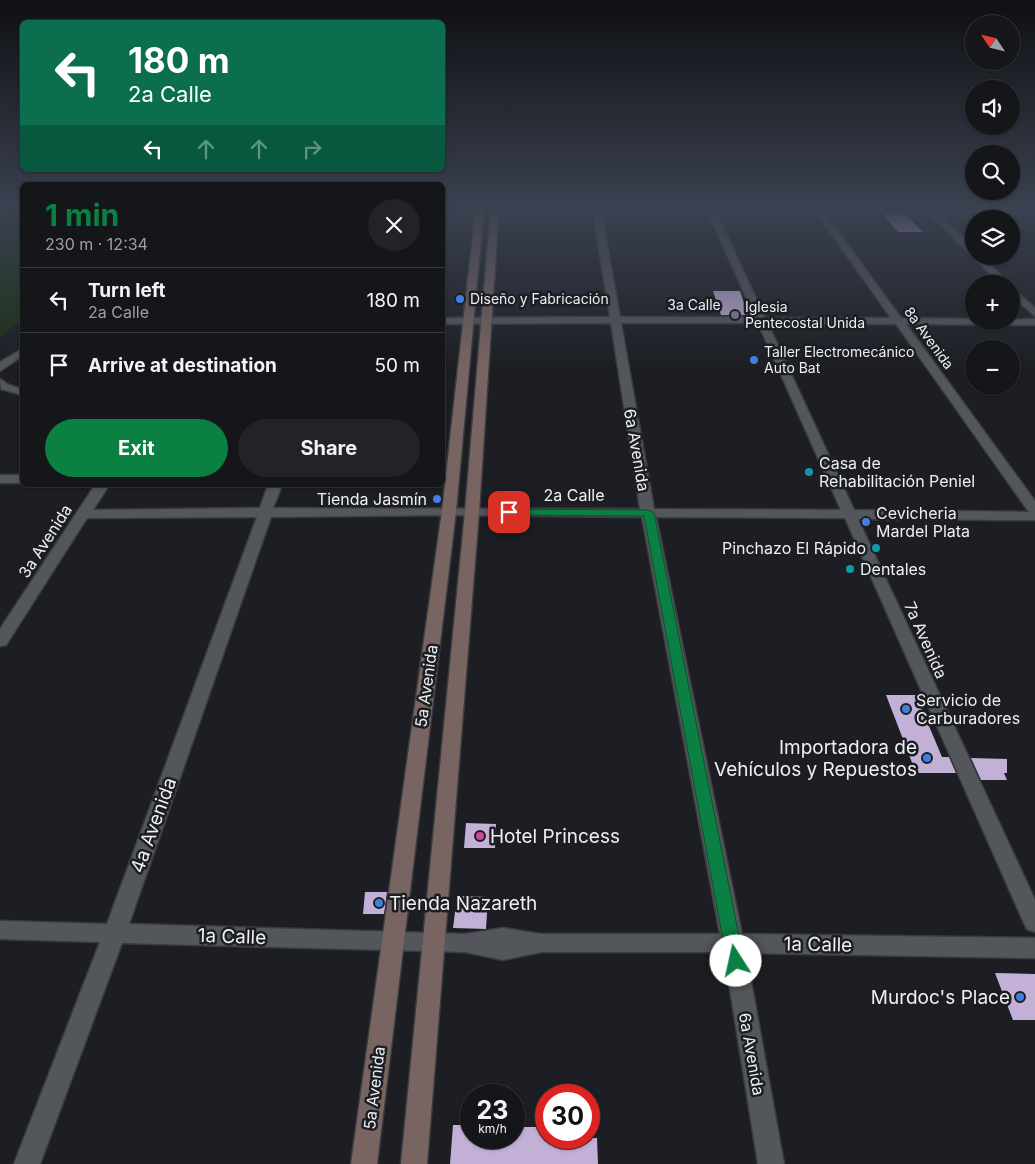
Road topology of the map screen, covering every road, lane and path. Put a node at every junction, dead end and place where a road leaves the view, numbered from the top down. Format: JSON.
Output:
{"nodes":[{"id":1,"x":477,"y":261,"type":"edge"},
{"id":2,"x":486,"y":261,"type":"edge"},
{"id":3,"x":605,"y":261,"type":"edge"},
{"id":4,"x":735,"y":261,"type":"edge"},
{"id":5,"x":855,"y":261,"type":"edge"},
{"id":6,"x":986,"y":265,"type":"edge"},
{"id":7,"x":996,"y":275,"type":"edge"},
{"id":8,"x":1020,"y":299,"type":"edge"},
{"id":9,"x":1035,"y":313,"type":"edge"},
{"id":10,"x":485,"y":319,"type":"junction"},
{"id":11,"x":467,"y":320,"type":"junction"},
{"id":12,"x":614,"y":320,"type":"junction"},
{"id":13,"x":762,"y":320,"type":"junction"},
{"id":14,"x":445,"y":321,"type":"edge"},
{"id":15,"x":899,"y":321,"type":"junction"},
{"id":16,"x":1035,"y":322,"type":"edge"},
{"id":17,"x":20,"y":351,"type":"edge"},
{"id":18,"x":20,"y":351,"type":"edge"},
{"id":19,"x":0,"y":359,"type":"edge"},
{"id":20,"x":0,"y":368,"type":"edge"},
{"id":21,"x":0,"y":382,"type":"edge"},
{"id":22,"x":20,"y":391,"type":"edge"},
{"id":23,"x":20,"y":479,"type":"edge"},
{"id":24,"x":0,"y":480,"type":"edge"},
{"id":25,"x":101,"y":487,"type":"edge"},
{"id":26,"x":274,"y":487,"type":"edge"},
{"id":27,"x":1035,"y":510,"type":"edge"},
{"id":28,"x":449,"y":511,"type":"junction"},
{"id":29,"x":472,"y":512,"type":"junction"},
{"id":30,"x":264,"y":513,"type":"junction"},
{"id":31,"x":648,"y":513,"type":"junction"},
{"id":32,"x":84,"y":514,"type":"junction"},
{"id":33,"x":850,"y":515,"type":"junction"},
{"id":34,"x":1035,"y":516,"type":"edge"},
{"id":35,"x":0,"y":641,"type":"edge"},
{"id":36,"x":1035,"y":923,"type":"edge"},
{"id":37,"x":0,"y":930,"type":"edge"},
{"id":38,"x":115,"y":932,"type":"junction"},
{"id":39,"x":392,"y":941,"type":"junction"},
{"id":40,"x":434,"y":942,"type":"junction"},
{"id":41,"x":732,"y":943,"type":"junction"},
{"id":42,"x":1035,"y":948,"type":"edge"},
{"id":43,"x":27,"y":1164,"type":"edge"},
{"id":44,"x":364,"y":1164,"type":"edge"},
{"id":45,"x":414,"y":1164,"type":"edge"},
{"id":46,"x":771,"y":1164,"type":"edge"}],
"edges":[{"from":1,"to":11,"type":"main road","name":"5a Avenida"},
{"from":2,"to":10,"type":"main road","name":"5a Avenida"},
{"from":3,"to":12,"type":"street","name":"6a Avenida"},
{"from":4,"to":13,"type":"street","name":"7a Avenida"},
{"from":5,"to":15,"type":"street","name":"8a Avenida"},
{"from":6,"to":7,"type":"street"},
{"from":8,"to":9,"type":"street"},
{"from":10,"to":11,"type":"street","name":"3a Calle"},
{"from":10,"to":12,"type":"street","name":"3a Calle"},
{"from":10,"to":29,"type":"main road","name":"5a Avenida"},
{"from":11,"to":14,"type":"street","name":"3a Calle"},
{"from":11,"to":28,"type":"main road","name":"5a Avenida"},
{"from":12,"to":13,"type":"street","name":"3a Calle"},
{"from":12,"to":31,"type":"street","name":"6a Avenida"},
{"from":13,"to":15,"type":"street","name":"3a Calle"},
{"from":13,"to":33,"type":"street","name":"7a Avenida"},
{"from":15,"to":16,"type":"street","name":"3a Calle"},
{"from":15,"to":27,"type":"street","name":"8a Avenida"},
{"from":17,"to":19,"type":"street"},
{"from":18,"to":20,"type":"street"},
{"from":21,"to":22,"type":"street"},
{"from":23,"to":24,"type":"street"},
{"from":25,"to":32,"type":"street","name":"3a Avenida"},
{"from":26,"to":30,"type":"street","name":"4a Avenida"},
{"from":28,"to":29,"type":"street","name":"2a Calle"},
{"from":28,"to":30,"type":"street","name":"2a Calle"},
{"from":28,"to":39,"type":"main road","name":"5a Avenida"},
{"from":29,"to":31,"type":"street","name":"2a Calle"},
{"from":29,"to":40,"type":"main road","name":"5a Avenida"},
{"from":30,"to":32,"type":"street","name":"2a Calle"},
{"from":30,"to":38,"type":"street","name":"4a Avenida"},
{"from":31,"to":33,"type":"street","name":"2a Calle"},
{"from":31,"to":41,"type":"street","name":"6a Avenida"},
{"from":32,"to":35,"type":"street","name":"3a Avenida"},
{"from":33,"to":34,"type":"street","name":"2a Calle"},
{"from":33,"to":36,"type":"street","name":"7a Avenida"},
{"from":37,"to":38,"type":"street","name":"1a Calle"},
{"from":38,"to":39,"type":"street","name":"1a Calle"},
{"from":38,"to":43,"type":"street","name":"4a Avenida"},
{"from":39,"to":40,"type":"street","name":"1a Calle"},
{"from":39,"to":44,"type":"main road","name":"5a Avenida"},
{"from":40,"to":41,"type":"street","name":"1a Calle"},
{"from":40,"to":45,"type":"main road","name":"5a Avenida"},
{"from":41,"to":42,"type":"street","name":"1a Calle"},
{"from":41,"to":46,"type":"street","name":"6a Avenida"}]}
